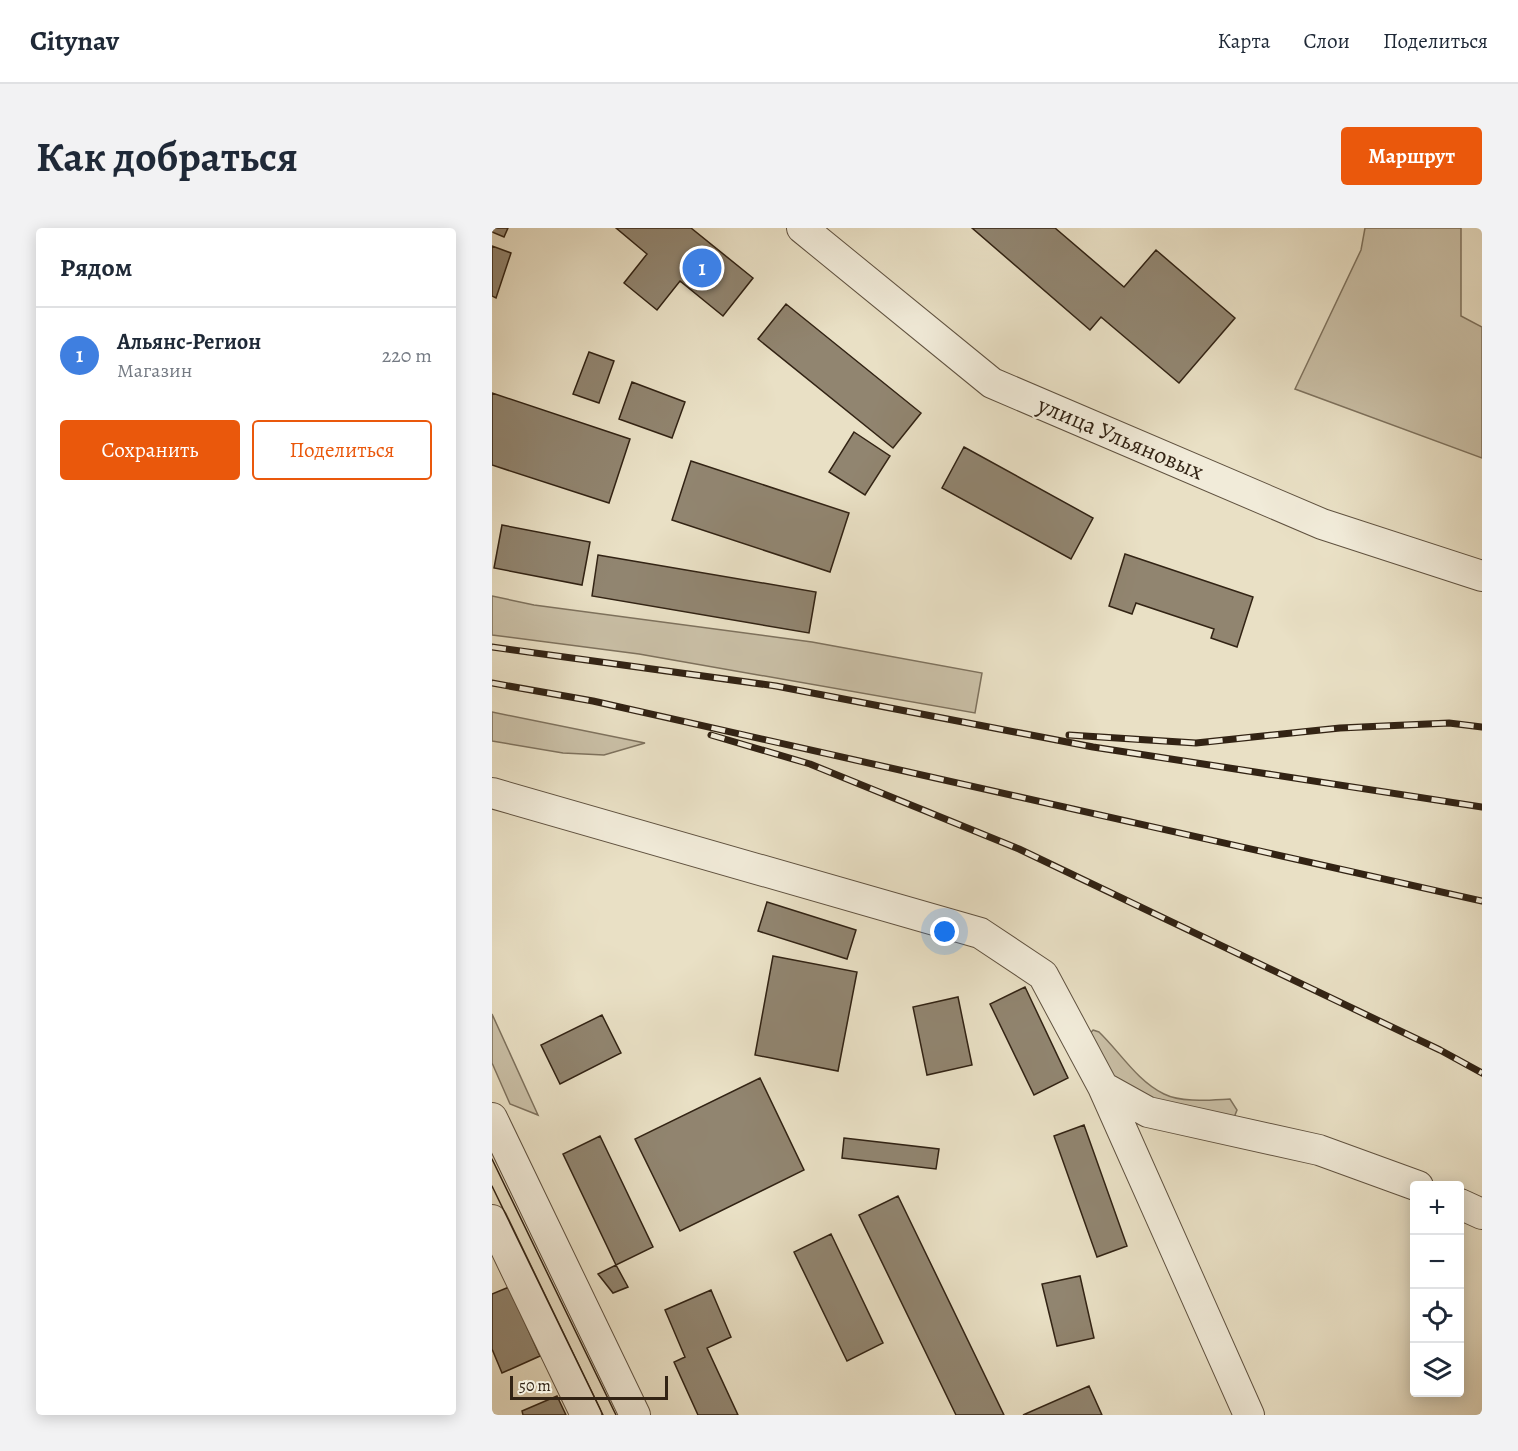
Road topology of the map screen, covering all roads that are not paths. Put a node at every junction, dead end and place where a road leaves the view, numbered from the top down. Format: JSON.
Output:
{"nodes":[{"id":1,"x":802,"y":228,"type":"edge"},
{"id":2,"x":1482,"y":576,"type":"edge"},
{"id":3,"x":492,"y":793,"type":"edge"},
{"id":4,"x":1103,"y":1087,"type":"junction"},
{"id":5,"x":492,"y":1118,"type":"edge"},
{"id":6,"x":1410,"y":1182,"type":"edge"},
{"id":7,"x":1464,"y":1206,"type":"edge"},
{"id":8,"x":1482,"y":1215,"type":"edge"},
{"id":9,"x":492,"y":1220,"type":"edge"},
{"id":10,"x":586,"y":1415,"type":"edge"},
{"id":11,"x":635,"y":1415,"type":"edge"},
{"id":12,"x":1249,"y":1415,"type":"edge"}],
"edges":[{"from":1,"to":2,"type":"street","name":"улица Ульяновых"},
{"from":3,"to":4,"type":"street"},
{"from":4,"to":6,"type":"street"},
{"from":4,"to":12,"type":"street"},
{"from":5,"to":11,"type":"street"},
{"from":7,"to":8,"type":"street"},
{"from":9,"to":10,"type":"street"}]}
